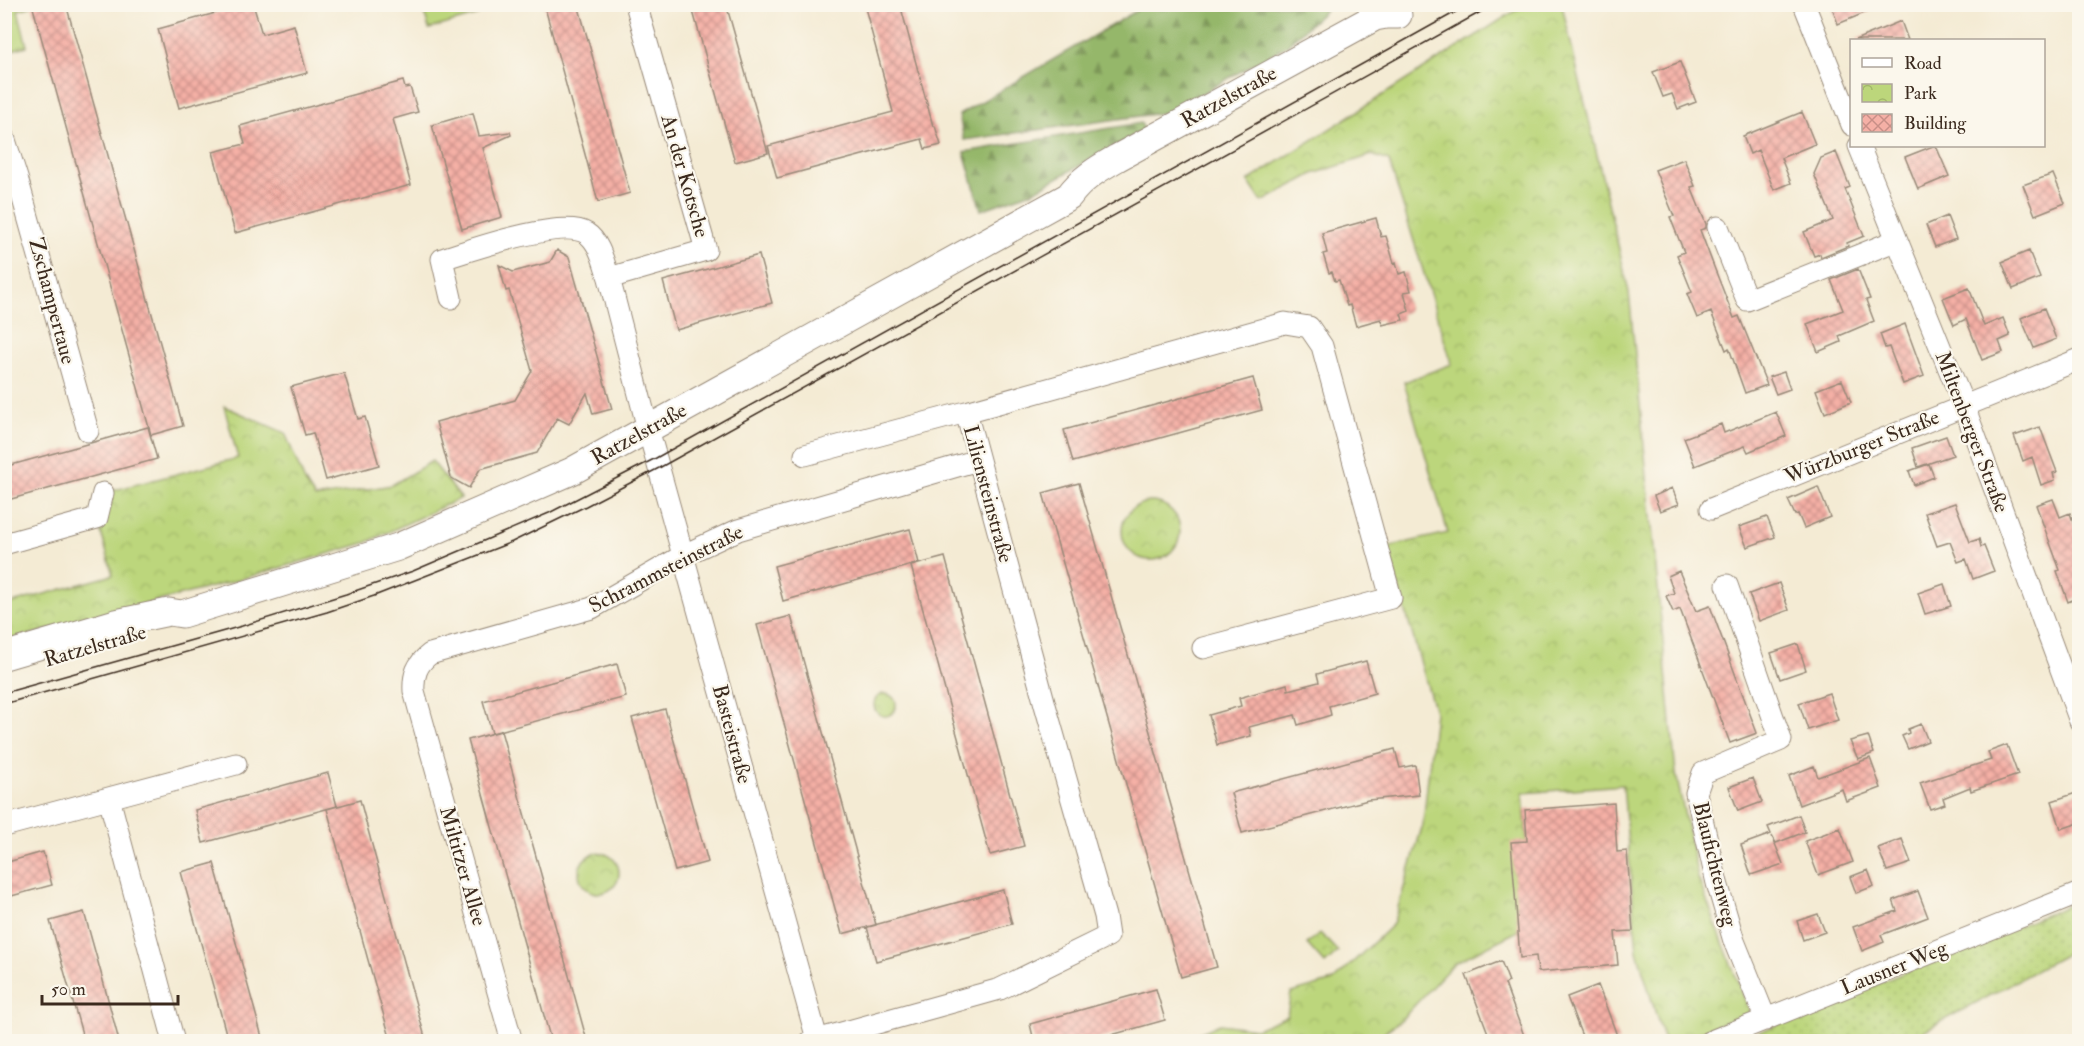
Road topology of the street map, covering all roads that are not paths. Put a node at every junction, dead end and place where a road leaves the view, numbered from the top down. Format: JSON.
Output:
{"nodes":[{"id":1,"x":636,"y":4,"type":"edge"},
{"id":2,"x":1804,"y":4,"type":"edge"},
{"id":3,"x":1403,"y":8,"type":"edge"},
{"id":4,"x":1850,"y":122,"type":"edge"},
{"id":5,"x":4,"y":137,"type":"edge"},
{"id":6,"x":1860,"y":147,"type":"edge"},
{"id":7,"x":1718,"y":227,"type":"dead end"},
{"id":8,"x":1897,"y":240,"type":"junction"},
{"id":9,"x":609,"y":278,"type":"junction"},
{"id":10,"x":451,"y":298,"type":"dead end"},
{"id":11,"x":2079,"y":359,"type":"edge"},
{"id":12,"x":1964,"y":406,"type":"junction"},
{"id":13,"x":966,"y":412,"type":"junction"},
{"id":14,"x":648,"y":429,"type":"junction"},
{"id":15,"x":88,"y":431,"type":"dead end"},
{"id":16,"x":805,"y":455,"type":"dead end"},
{"id":17,"x":978,"y":460,"type":"junction"},
{"id":18,"x":103,"y":492,"type":"dead end"},
{"id":19,"x":1711,"y":509,"type":"dead end"},
{"id":20,"x":4,"y":544,"type":"edge"},
{"id":21,"x":684,"y":555,"type":"junction"},
{"id":22,"x":1727,"y":585,"type":"dead end"},
{"id":23,"x":182,"y":614,"type":"junction"},
{"id":24,"x":1203,"y":648,"type":"dead end"},
{"id":25,"x":4,"y":656,"type":"edge"},
{"id":26,"x":4,"y":670,"type":"edge"},
{"id":27,"x":414,"y":691,"type":"joint"},
{"id":28,"x":2079,"y":721,"type":"edge"},
{"id":29,"x":236,"y":764,"type":"dead end"},
{"id":30,"x":109,"y":798,"type":"junction"},
{"id":31,"x":4,"y":826,"type":"edge"},
{"id":32,"x":2079,"y":892,"type":"edge"},
{"id":33,"x":1766,"y":1020,"type":"junction"},
{"id":34,"x":813,"y":1040,"type":"edge"},
{"id":35,"x":174,"y":1041,"type":"edge"},
{"id":36,"x":512,"y":1041,"type":"edge"},
{"id":37,"x":1709,"y":1041,"type":"edge"}],
"edges":[{"from":1,"to":9,"type":"street","name":"An der Kotsche"},
{"from":2,"to":4,"type":"street"},
{"from":3,"to":14,"type":"main road","name":"Ratzelstraße"},
{"from":5,"to":15,"type":"street","name":"Zschampertaue"},
{"from":6,"to":8,"type":"street","name":"Miltenberger Straße"},
{"from":7,"to":8,"type":"street"},
{"from":8,"to":12,"type":"street","name":"Miltenberger Straße"},
{"from":9,"to":10,"type":"street"},
{"from":9,"to":14,"type":"street"},
{"from":11,"to":12,"type":"street","name":"Würzburger Straße"},
{"from":12,"to":19,"type":"street","name":"Würzburger Straße"},
{"from":12,"to":28,"type":"street","name":"Miltenberger Straße"},
{"from":13,"to":16,"type":"street"},
{"from":13,"to":17,"type":"street","name":"Liliensteinstraße"},
{"from":13,"to":24,"type":"street","name":"Liliensteinstraße"},
{"from":14,"to":21,"type":"street","name":"Basteistraße"},
{"from":14,"to":23,"type":"main road","name":"Ratzelstraße"},
{"from":17,"to":21,"type":"street","name":"Schrammsteinstraße"},
{"from":17,"to":34,"type":"street","name":"Liliensteinstraße"},
{"from":18,"to":20,"type":"street"},
{"from":21,"to":27,"type":"street","name":"Schrammsteinstraße"},
{"from":21,"to":34,"type":"street","name":"Basteistraße"},
{"from":22,"to":33,"type":"street","name":"Blaufichtenweg"},
{"from":23,"to":25,"type":"main road","name":"Ratzelstraße"},
{"from":23,"to":26,"type":"main road","name":"Ratzelstraße"},
{"from":27,"to":36,"type":"street","name":"Miltitzer Allee"},
{"from":29,"to":30,"type":"street"},
{"from":30,"to":31,"type":"street"},
{"from":30,"to":35,"type":"street"},
{"from":32,"to":33,"type":"street","name":"Lausner Weg"},
{"from":33,"to":37,"type":"street","name":"Lausner Weg"}]}
